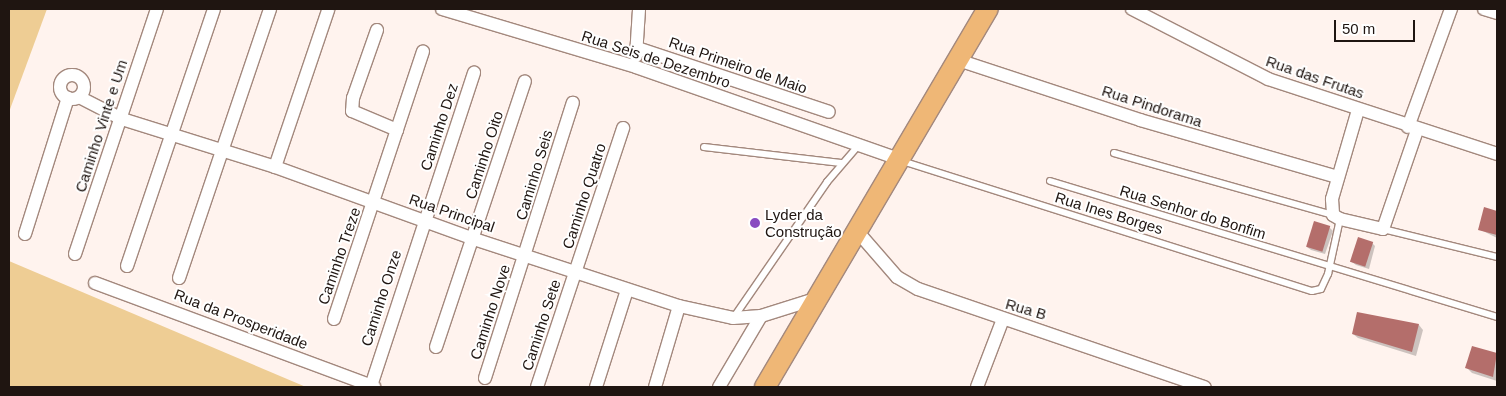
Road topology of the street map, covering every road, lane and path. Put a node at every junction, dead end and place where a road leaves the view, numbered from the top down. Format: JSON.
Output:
{"nodes":[{"id":1,"x":157,"y":9,"type":"edge"},
{"id":2,"x":214,"y":9,"type":"edge"},
{"id":3,"x":270,"y":9,"type":"edge"},
{"id":4,"x":442,"y":9,"type":"edge"},
{"id":5,"x":639,"y":9,"type":"edge"},
{"id":6,"x":988,"y":9,"type":"edge"},
{"id":7,"x":1132,"y":9,"type":"edge"},
{"id":8,"x":1451,"y":9,"type":"edge"},
{"id":9,"x":1484,"y":9,"type":"edge"},
{"id":10,"x":328,"y":10,"type":"edge"},
{"id":11,"x":1497,"y":13,"type":"edge"},
{"id":12,"x":377,"y":30,"type":"dead end"},
{"id":13,"x":637,"y":48,"type":"junction"},
{"id":14,"x":423,"y":51,"type":"dead end"},
{"id":15,"x":958,"y":60,"type":"junction"},
{"id":16,"x":636,"y":67,"type":"junction"},
{"id":17,"x":474,"y":72,"type":"dead end"},
{"id":18,"x":525,"y":81,"type":"dead end"},
{"id":19,"x":574,"y":103,"type":"dead end"},
{"id":20,"x":1358,"y":110,"type":"junction"},
{"id":21,"x":829,"y":112,"type":"dead end"},
{"id":22,"x":122,"y":119,"type":"junction"},
{"id":23,"x":624,"y":128,"type":"dead end"},
{"id":24,"x":1413,"y":128,"type":"junction"},
{"id":25,"x":397,"y":130,"type":"junction"},
{"id":26,"x":172,"y":133,"type":"junction"},
{"id":27,"x":704,"y":146,"type":"dead end"},
{"id":28,"x":858,"y":146,"type":"junction"},
{"id":29,"x":222,"y":150,"type":"junction"},
{"id":30,"x":1114,"y":153,"type":"dead end"},
{"id":31,"x":1497,"y":154,"type":"edge"},
{"id":32,"x":898,"y":160,"type":"junction"},
{"id":33,"x":841,"y":163,"type":"junction"},
{"id":34,"x":274,"y":167,"type":"junction"},
{"id":35,"x":1338,"y":178,"type":"junction"},
{"id":36,"x":1050,"y":181,"type":"dead end"},
{"id":37,"x":374,"y":203,"type":"junction"},
{"id":38,"x":1337,"y":217,"type":"junction"},
{"id":39,"x":424,"y":221,"type":"junction"},
{"id":40,"x":1383,"y":229,"type":"junction"},
{"id":41,"x":857,"y":231,"type":"junction"},
{"id":42,"x":24,"y":234,"type":"dead end"},
{"id":43,"x":474,"y":239,"type":"junction"},
{"id":44,"x":75,"y":254,"type":"dead end"},
{"id":45,"x":526,"y":256,"type":"junction"},
{"id":46,"x":1497,"y":257,"type":"edge"},
{"id":47,"x":127,"y":266,"type":"dead end"},
{"id":48,"x":1330,"y":267,"type":"junction"},
{"id":49,"x":575,"y":273,"type":"junction"},
{"id":50,"x":179,"y":278,"type":"dead end"},
{"id":51,"x":95,"y":283,"type":"dead end"},
{"id":52,"x":627,"y":290,"type":"junction"},
{"id":53,"x":821,"y":297,"type":"junction"},
{"id":54,"x":679,"y":306,"type":"junction"},
{"id":55,"x":761,"y":316,"type":"junction"},
{"id":56,"x":1497,"y":317,"type":"edge"},
{"id":57,"x":733,"y":318,"type":"junction"},
{"id":58,"x":334,"y":319,"type":"dead end"},
{"id":59,"x":1004,"y":320,"type":"junction"},
{"id":60,"x":436,"y":347,"type":"dead end"},
{"id":61,"x":486,"y":378,"type":"dead end"},
{"id":62,"x":372,"y":387,"type":"edge"},
{"id":63,"x":538,"y":387,"type":"edge"},
{"id":64,"x":596,"y":387,"type":"edge"},
{"id":65,"x":655,"y":387,"type":"edge"},
{"id":66,"x":719,"y":387,"type":"edge"},
{"id":67,"x":765,"y":387,"type":"edge"},
{"id":68,"x":977,"y":387,"type":"edge"},
{"id":69,"x":1205,"y":387,"type":"edge"}],
"edges":[{"from":1,"to":22,"type":"street","name":"Caminho Vinte e Um"},
{"from":2,"to":26,"type":"street"},
{"from":3,"to":29,"type":"street"},
{"from":4,"to":16,"type":"street","name":"Rua Seis de Dezembro"},
{"from":5,"to":13,"type":"street"},
{"from":6,"to":15,"type":"main road"},
{"from":7,"to":20,"type":"street","name":"Rua das Frutas"},
{"from":8,"to":24,"type":"street"},
{"from":9,"to":11,"type":"street"},
{"from":10,"to":34,"type":"street"},
{"from":12,"to":25,"type":"street"},
{"from":13,"to":16,"type":"street"},
{"from":13,"to":21,"type":"street","name":"Rua Primeiro de Maio"},
{"from":14,"to":25,"type":"street","name":"Caminho Treze"},
{"from":15,"to":32,"type":"main road"},
{"from":15,"to":35,"type":"street","name":"Rua Pindorama"},
{"from":16,"to":28,"type":"street","name":"Rua Seis de Dezembro"},
{"from":17,"to":39,"type":"street","name":"Caminho Dez"},
{"from":18,"to":43,"type":"street","name":"Caminho Oito"},
{"from":19,"to":45,"type":"street","name":"Caminho Seis"},
{"from":20,"to":24,"type":"street","name":"Rua das Frutas"},
{"from":20,"to":35,"type":"street"},
{"from":22,"to":26,"type":"street","name":"Rua Principal"},
{"from":22,"to":42,"type":"street","name":"Rua Principal"},
{"from":22,"to":44,"type":"street","name":"Caminho Vinte e Um"},
{"from":23,"to":49,"type":"street","name":"Caminho Quatro"},
{"from":24,"to":31,"type":"street","name":"Rua das Frutas"},
{"from":24,"to":40,"type":"street"},
{"from":25,"to":37,"type":"street","name":"Caminho Treze"},
{"from":26,"to":29,"type":"street","name":"Rua Principal"},
{"from":26,"to":47,"type":"street"},
{"from":27,"to":33,"type":"lane"},
{"from":28,"to":32,"type":"street","name":"Rua Seis de Dezembro"},
{"from":28,"to":33,"type":"lane"},
{"from":29,"to":34,"type":"street","name":"Rua Principal"},
{"from":29,"to":50,"type":"street"},
{"from":30,"to":38,"type":"lane"},
{"from":32,"to":41,"type":"main road"},
{"from":32,"to":48,"type":"lane","name":"Rua Ines Borges"},
{"from":33,"to":57,"type":"lane"},
{"from":34,"to":37,"type":"street","name":"Rua Principal"},
{"from":35,"to":38,"type":"street"},
{"from":36,"to":48,"type":"lane","name":"Rua Senhor do Bonfim"},
{"from":37,"to":39,"type":"street","name":"Rua Principal"},
{"from":37,"to":58,"type":"street","name":"Caminho Treze"},
{"from":38,"to":40,"type":"street"},
{"from":38,"to":48,"type":"lane"},
{"from":39,"to":43,"type":"street","name":"Rua Principal"},
{"from":39,"to":62,"type":"street","name":"Caminho Onze"},
{"from":40,"to":46,"type":"lane"},
{"from":41,"to":53,"type":"main road"},
{"from":41,"to":59,"type":"street","name":"Rua B"},
{"from":43,"to":45,"type":"street","name":"Rua Principal"},
{"from":43,"to":60,"type":"street","name":"Caminho Oito"},
{"from":45,"to":49,"type":"street","name":"Rua Principal"},
{"from":45,"to":61,"type":"street","name":"Caminho Nove"},
{"from":48,"to":56,"type":"lane","name":"Rua Senhor do Bonfim"},
{"from":49,"to":52,"type":"street","name":"Rua Principal"},
{"from":49,"to":63,"type":"street","name":"Caminho Sete"},
{"from":51,"to":62,"type":"street","name":"Rua da Prosperidade"},
{"from":52,"to":54,"type":"street","name":"Rua Principal"},
{"from":52,"to":64,"type":"street"},
{"from":53,"to":55,"type":"street","name":"Rua Principal"},
{"from":53,"to":67,"type":"main road"},
{"from":54,"to":57,"type":"street","name":"Rua Principal"},
{"from":54,"to":65,"type":"street"},
{"from":55,"to":57,"type":"street","name":"Rua Principal"},
{"from":55,"to":66,"type":"street"},
{"from":59,"to":68,"type":"street"},
{"from":59,"to":69,"type":"street","name":"Rua B"}]}
